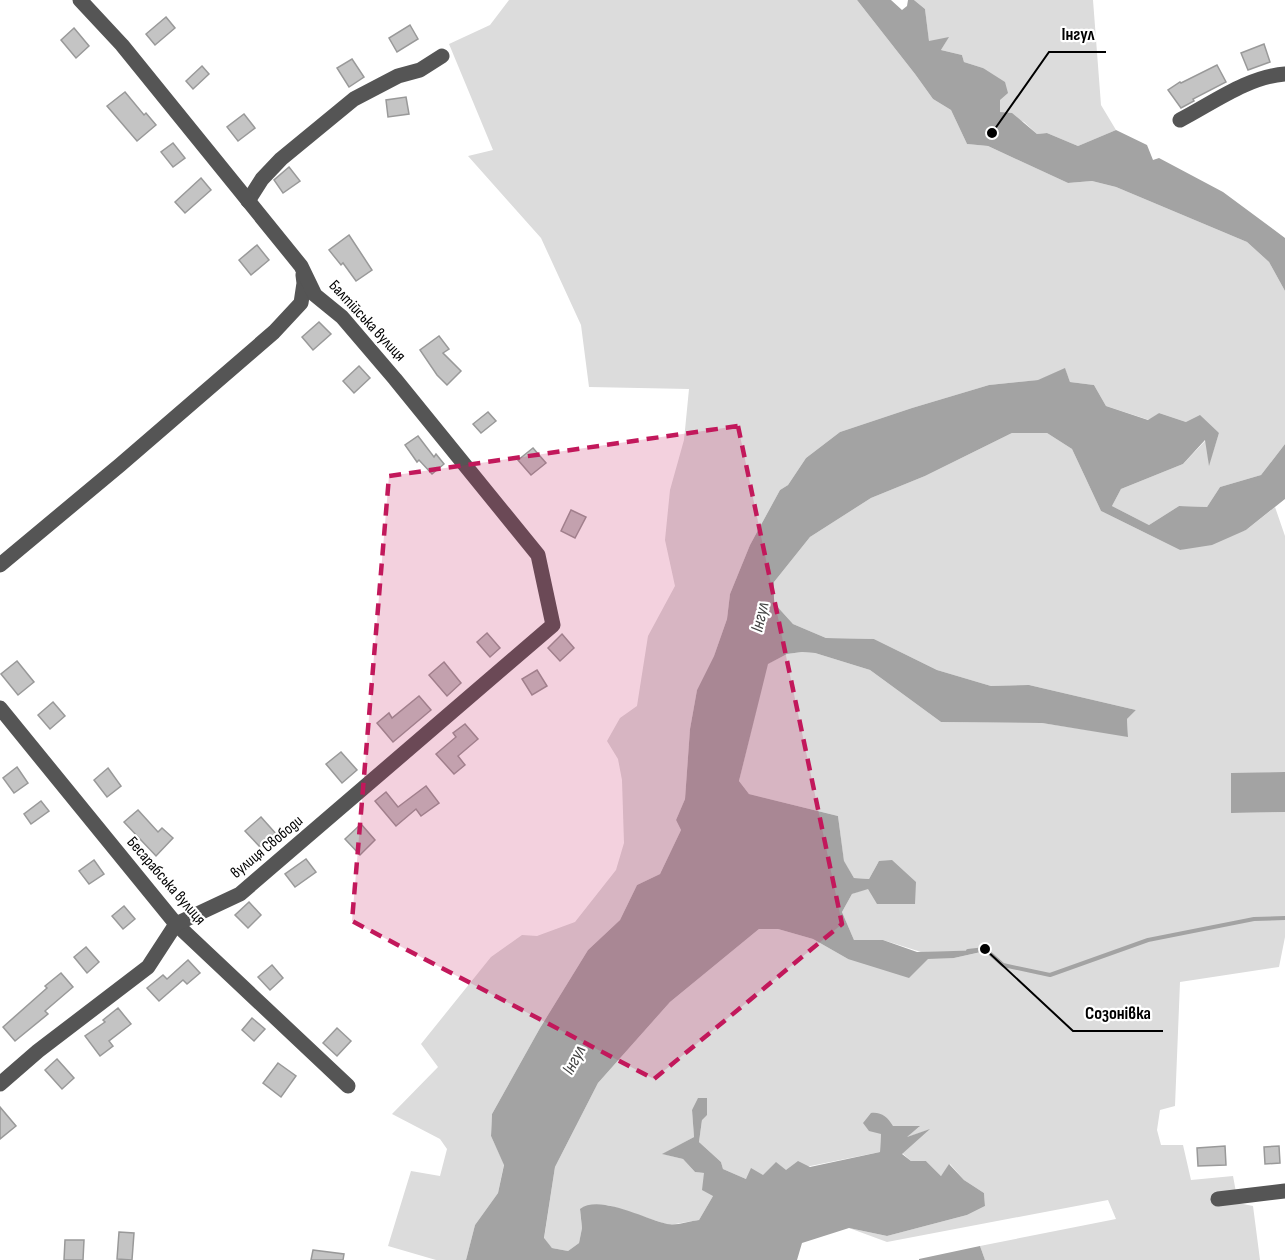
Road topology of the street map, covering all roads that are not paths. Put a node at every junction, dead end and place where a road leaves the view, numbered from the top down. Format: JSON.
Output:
{"nodes":[{"id":1,"x":80,"y":0,"type":"edge"},
{"id":2,"x":442,"y":56,"type":"dead end"},
{"id":3,"x":1285,"y":74,"type":"edge"},
{"id":4,"x":1180,"y":120,"type":"dead end"},
{"id":5,"x":248,"y":201,"type":"junction"},
{"id":6,"x":301,"y":266,"type":"junction"},
{"id":7,"x":0,"y":565,"type":"edge"},
{"id":8,"x":553,"y":626,"type":"joint"},
{"id":9,"x":0,"y":708,"type":"edge"},
{"id":10,"x":176,"y":924,"type":"junction"},
{"id":11,"x":0,"y":1084,"type":"edge"},
{"id":12,"x":348,"y":1086,"type":"dead end"},
{"id":13,"x":1285,"y":1191,"type":"edge"},
{"id":14,"x":1218,"y":1199,"type":"dead end"}],
"edges":[{"from":1,"to":5,"type":"street","name":"Балтійська вулиця"},
{"from":2,"to":5,"type":"street"},
{"from":3,"to":4,"type":"street"},
{"from":5,"to":6,"type":"street","name":"Балтійська вулиця"},
{"from":6,"to":7,"type":"street"},
{"from":6,"to":8,"type":"street","name":"Балтійська вулиця"},
{"from":8,"to":10,"type":"street","name":"вулиця Свободи"},
{"from":9,"to":10,"type":"street","name":"Бесарабська вулиця"},
{"from":10,"to":11,"type":"street"},
{"from":10,"to":12,"type":"street","name":"Бесарабська вулиця"},
{"from":13,"to":14,"type":"street"}]}
